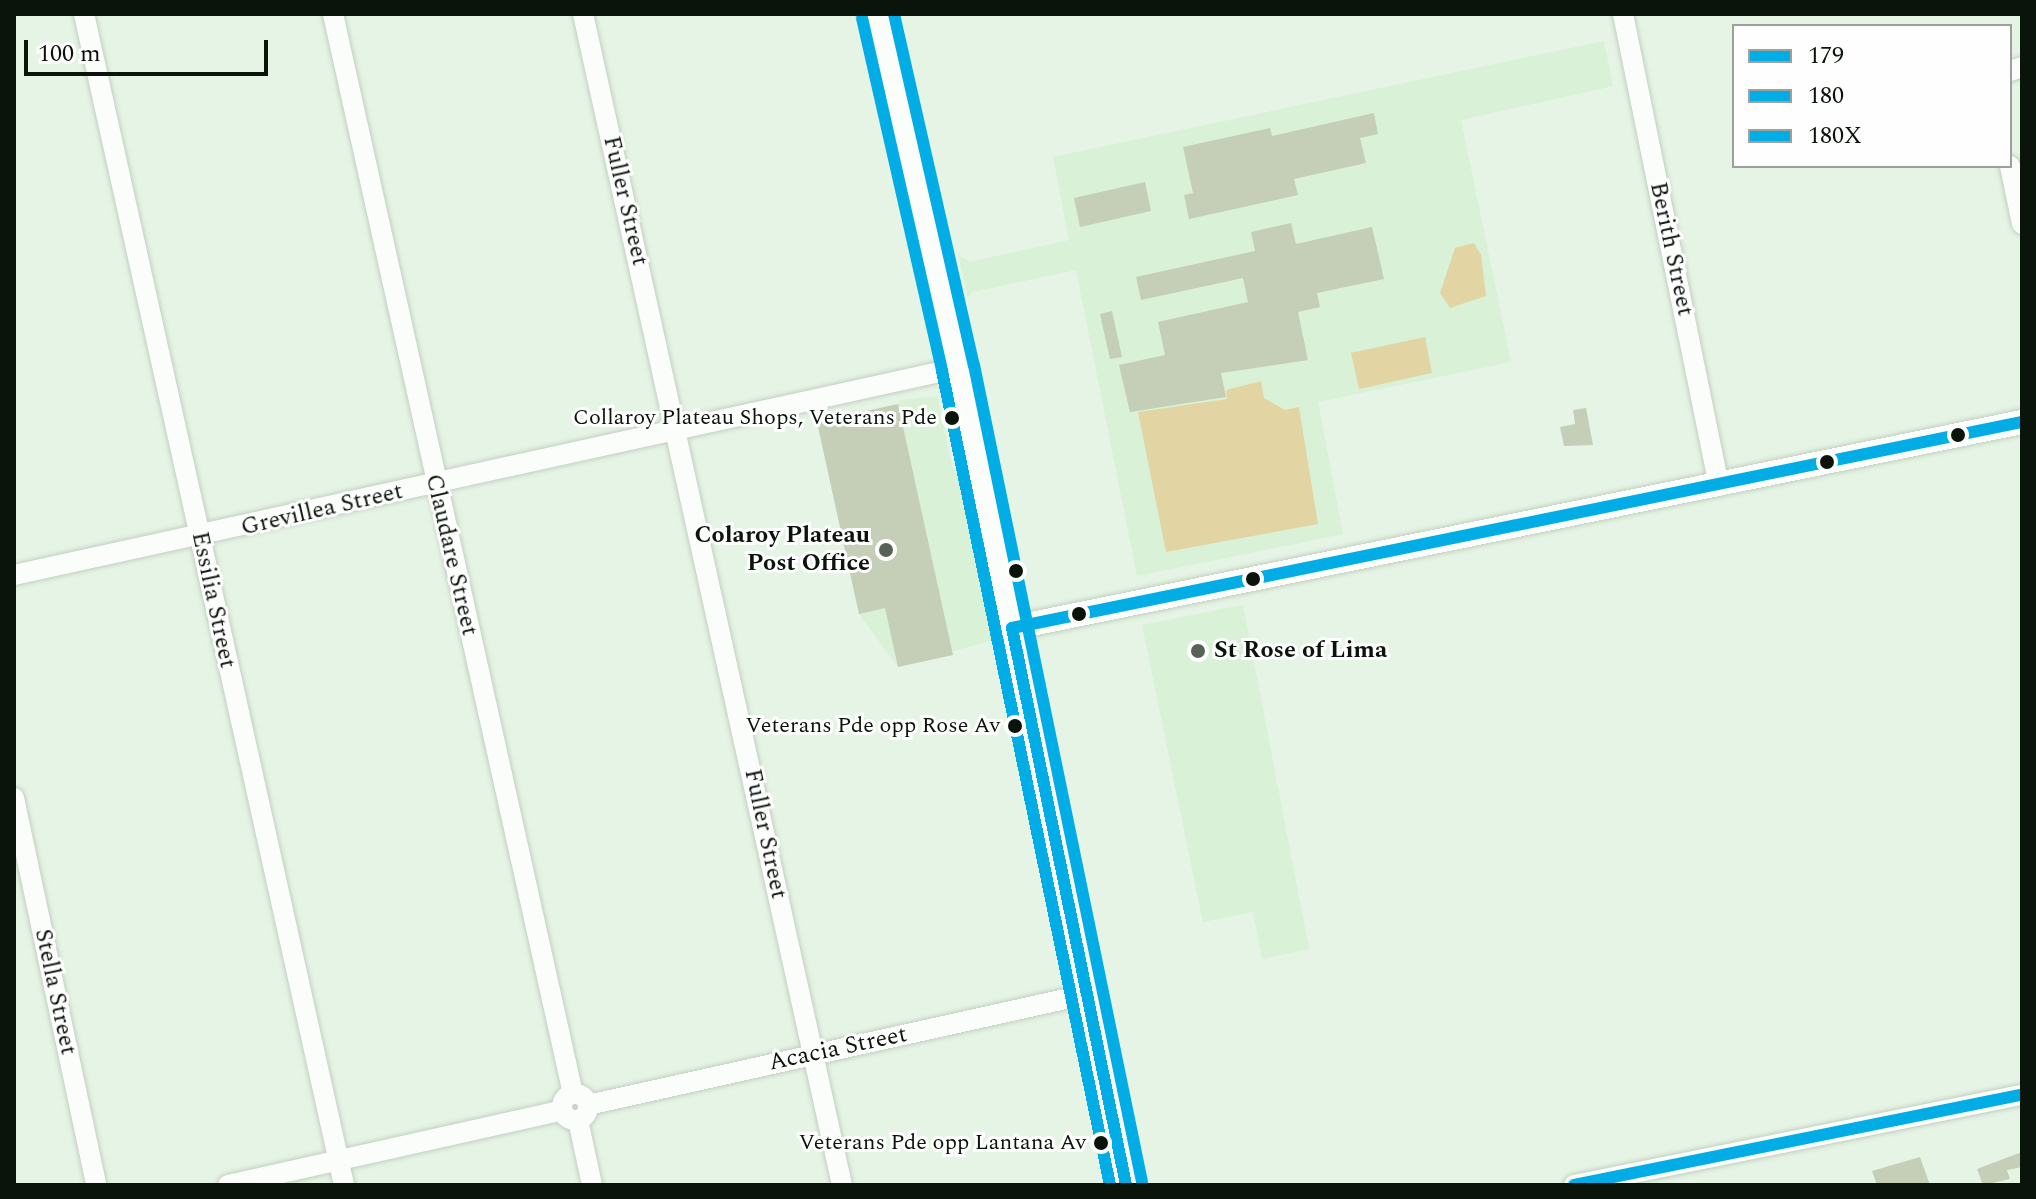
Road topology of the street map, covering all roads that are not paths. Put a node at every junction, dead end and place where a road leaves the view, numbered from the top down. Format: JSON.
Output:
{"nodes":[{"id":1,"x":84,"y":14,"type":"edge"},
{"id":2,"x":333,"y":14,"type":"edge"},
{"id":3,"x":583,"y":14,"type":"edge"},
{"id":4,"x":878,"y":14,"type":"edge"},
{"id":5,"x":1623,"y":14,"type":"edge"},
{"id":6,"x":2010,"y":168,"type":"edge"},
{"id":7,"x":2022,"y":224,"type":"edge"},
{"id":8,"x":958,"y":368,"type":"junction"},
{"id":9,"x":2022,"y":422,"type":"edge"},
{"id":10,"x":676,"y":432,"type":"junction"},
{"id":11,"x":1719,"y":484,"type":"junction"},
{"id":12,"x":436,"y":485,"type":"junction"},
{"id":13,"x":199,"y":537,"type":"junction"},
{"id":14,"x":14,"y":575,"type":"edge"},
{"id":15,"x":1012,"y":628,"type":"junction"},
{"id":16,"x":14,"y":798,"type":"edge"},
{"id":17,"x":1088,"y":994,"type":"junction"},
{"id":18,"x":813,"y":1054,"type":"junction"},
{"id":19,"x":2022,"y":1095,"type":"edge"},
{"id":20,"x":575,"y":1107,"type":"junction"},
{"id":21,"x":338,"y":1161,"type":"junction"},
{"id":22,"x":96,"y":1185,"type":"edge"},
{"id":23,"x":228,"y":1185,"type":"edge"},
{"id":24,"x":344,"y":1185,"type":"edge"},
{"id":25,"x":592,"y":1185,"type":"edge"},
{"id":26,"x":842,"y":1185,"type":"edge"},
{"id":27,"x":1126,"y":1185,"type":"edge"},
{"id":28,"x":1574,"y":1185,"type":"edge"}],
"edges":[{"from":1,"to":13,"type":"street","name":"Essilia Street"},
{"from":2,"to":12,"type":"street","name":"Claudare Street"},
{"from":3,"to":10,"type":"street","name":"Fuller Street"},
{"from":4,"to":8,"type":"street"},
{"from":5,"to":11,"type":"street","name":"Berith Street"},
{"from":6,"to":7,"type":"street"},
{"from":8,"to":10,"type":"street","name":"Grevillea Street"},
{"from":8,"to":15,"type":"street"},
{"from":9,"to":11,"type":"street"},
{"from":10,"to":12,"type":"street","name":"Grevillea Street"},
{"from":10,"to":18,"type":"street","name":"Fuller Street"},
{"from":11,"to":15,"type":"street"},
{"from":12,"to":13,"type":"street","name":"Grevillea Street"},
{"from":12,"to":20,"type":"street","name":"Claudare Street"},
{"from":13,"to":14,"type":"street","name":"Grevillea Street"},
{"from":13,"to":21,"type":"street","name":"Essilia Street"},
{"from":15,"to":17,"type":"street"},
{"from":16,"to":22,"type":"street","name":"Stella Street"},
{"from":17,"to":18,"type":"street","name":"Acacia Street"},
{"from":17,"to":27,"type":"street"},
{"from":18,"to":20,"type":"street","name":"Acacia Street"},
{"from":18,"to":26,"type":"street","name":"Fuller Street"},
{"from":19,"to":28,"type":"street"},
{"from":20,"to":21,"type":"street","name":"Acacia Street"},
{"from":20,"to":25,"type":"street","name":"Claudare Street"},
{"from":21,"to":23,"type":"street","name":"Acacia Street"},
{"from":21,"to":24,"type":"street","name":"Essilia Street"}]}
